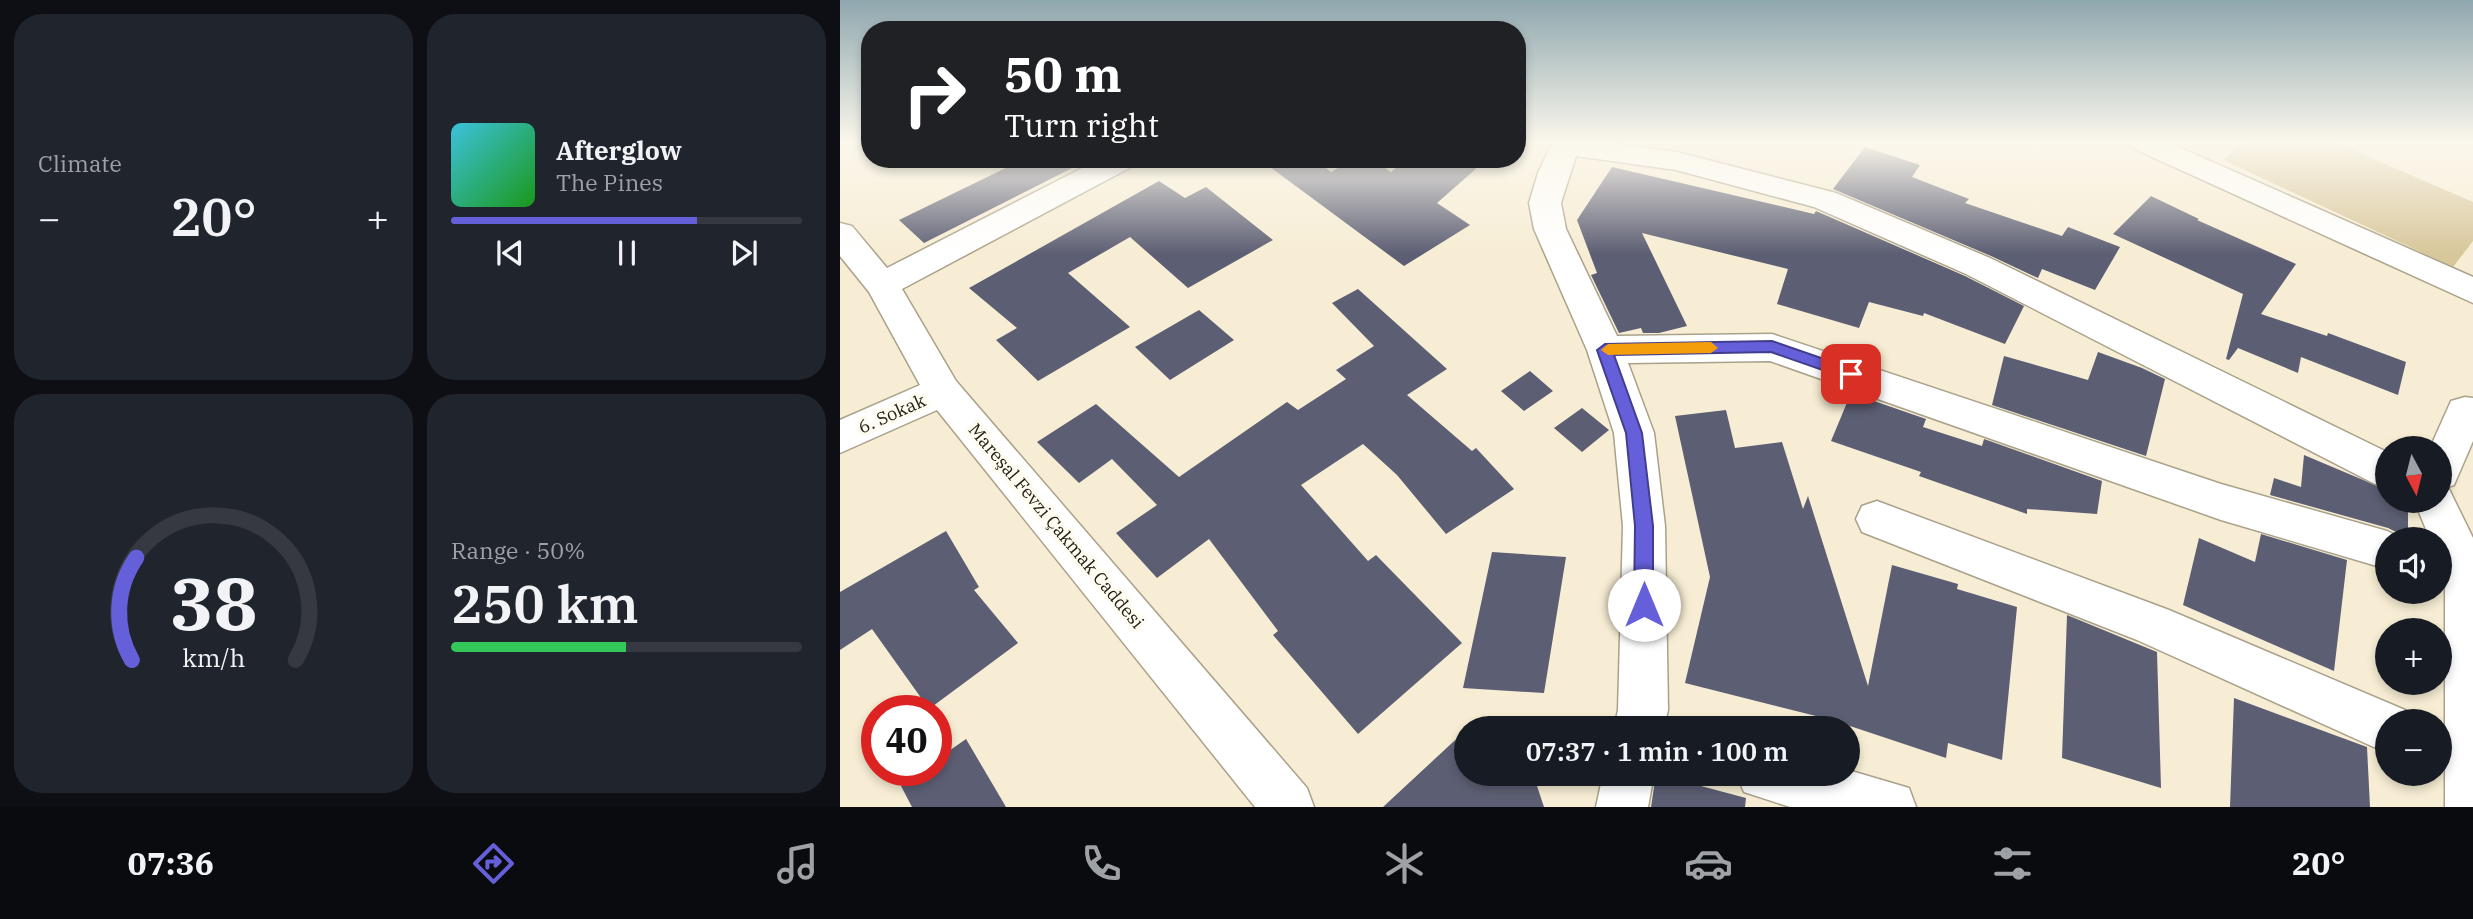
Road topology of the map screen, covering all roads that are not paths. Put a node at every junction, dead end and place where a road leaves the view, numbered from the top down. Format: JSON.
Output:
{"nodes":[{"id":1,"x":1086,"y":179,"type":"edge"},
{"id":2,"x":1551,"y":179,"type":"edge"},
{"id":3,"x":1744,"y":179,"type":"edge"},
{"id":4,"x":2224,"y":179,"type":"edge"},
{"id":5,"x":840,"y":234,"type":"edge"},
{"id":6,"x":882,"y":285,"type":"junction"},
{"id":7,"x":2473,"y":291,"type":"edge"},
{"id":8,"x":1605,"y":350,"type":"junction"},
{"id":9,"x":943,"y":391,"type":"junction"},
{"id":10,"x":2473,"y":413,"type":"edge"},
{"id":11,"x":840,"y":437,"type":"edge"},
{"id":12,"x":2452,"y":444,"type":"edge"},
{"id":13,"x":2375,"y":465,"type":"edge"},
{"id":14,"x":2438,"y":513,"type":"edge"},
{"id":15,"x":1877,"y":519,"type":"dead end"},
{"id":16,"x":2375,"y":547,"type":"edge"},
{"id":17,"x":2453,"y":570,"type":"edge"},
{"id":18,"x":1642,"y":716,"type":"edge"},
{"id":19,"x":2375,"y":723,"type":"edge"},
{"id":20,"x":2460,"y":774,"type":"edge"},
{"id":21,"x":1626,"y":786,"type":"edge"},
{"id":22,"x":1809,"y":786,"type":"edge"},
{"id":23,"x":1288,"y":807,"type":"edge"},
{"id":24,"x":1622,"y":807,"type":"edge"},
{"id":25,"x":1890,"y":807,"type":"edge"}],
"edges":[{"from":1,"to":6,"type":"street"},
{"from":2,"to":8,"type":"street"},
{"from":3,"to":13,"type":"street"},
{"from":4,"to":7,"type":"street"},
{"from":5,"to":6,"type":"street","name":"Mareşal Fevzi Çakmak Caddesi"},
{"from":6,"to":9,"type":"street","name":"Mareşal Fevzi Çakmak Caddesi"},
{"from":8,"to":16,"type":"street"},
{"from":8,"to":18,"type":"street"},
{"from":9,"to":11,"type":"street","name":"6. Sokak"},
{"from":9,"to":23,"type":"street","name":"Mareşal Fevzi Çakmak Caddesi"},
{"from":10,"to":12,"type":"street"},
{"from":14,"to":17,"type":"street"},
{"from":15,"to":19,"type":"street"},
{"from":17,"to":20,"type":"street"},
{"from":21,"to":24,"type":"street"},
{"from":22,"to":25,"type":"street"}]}
